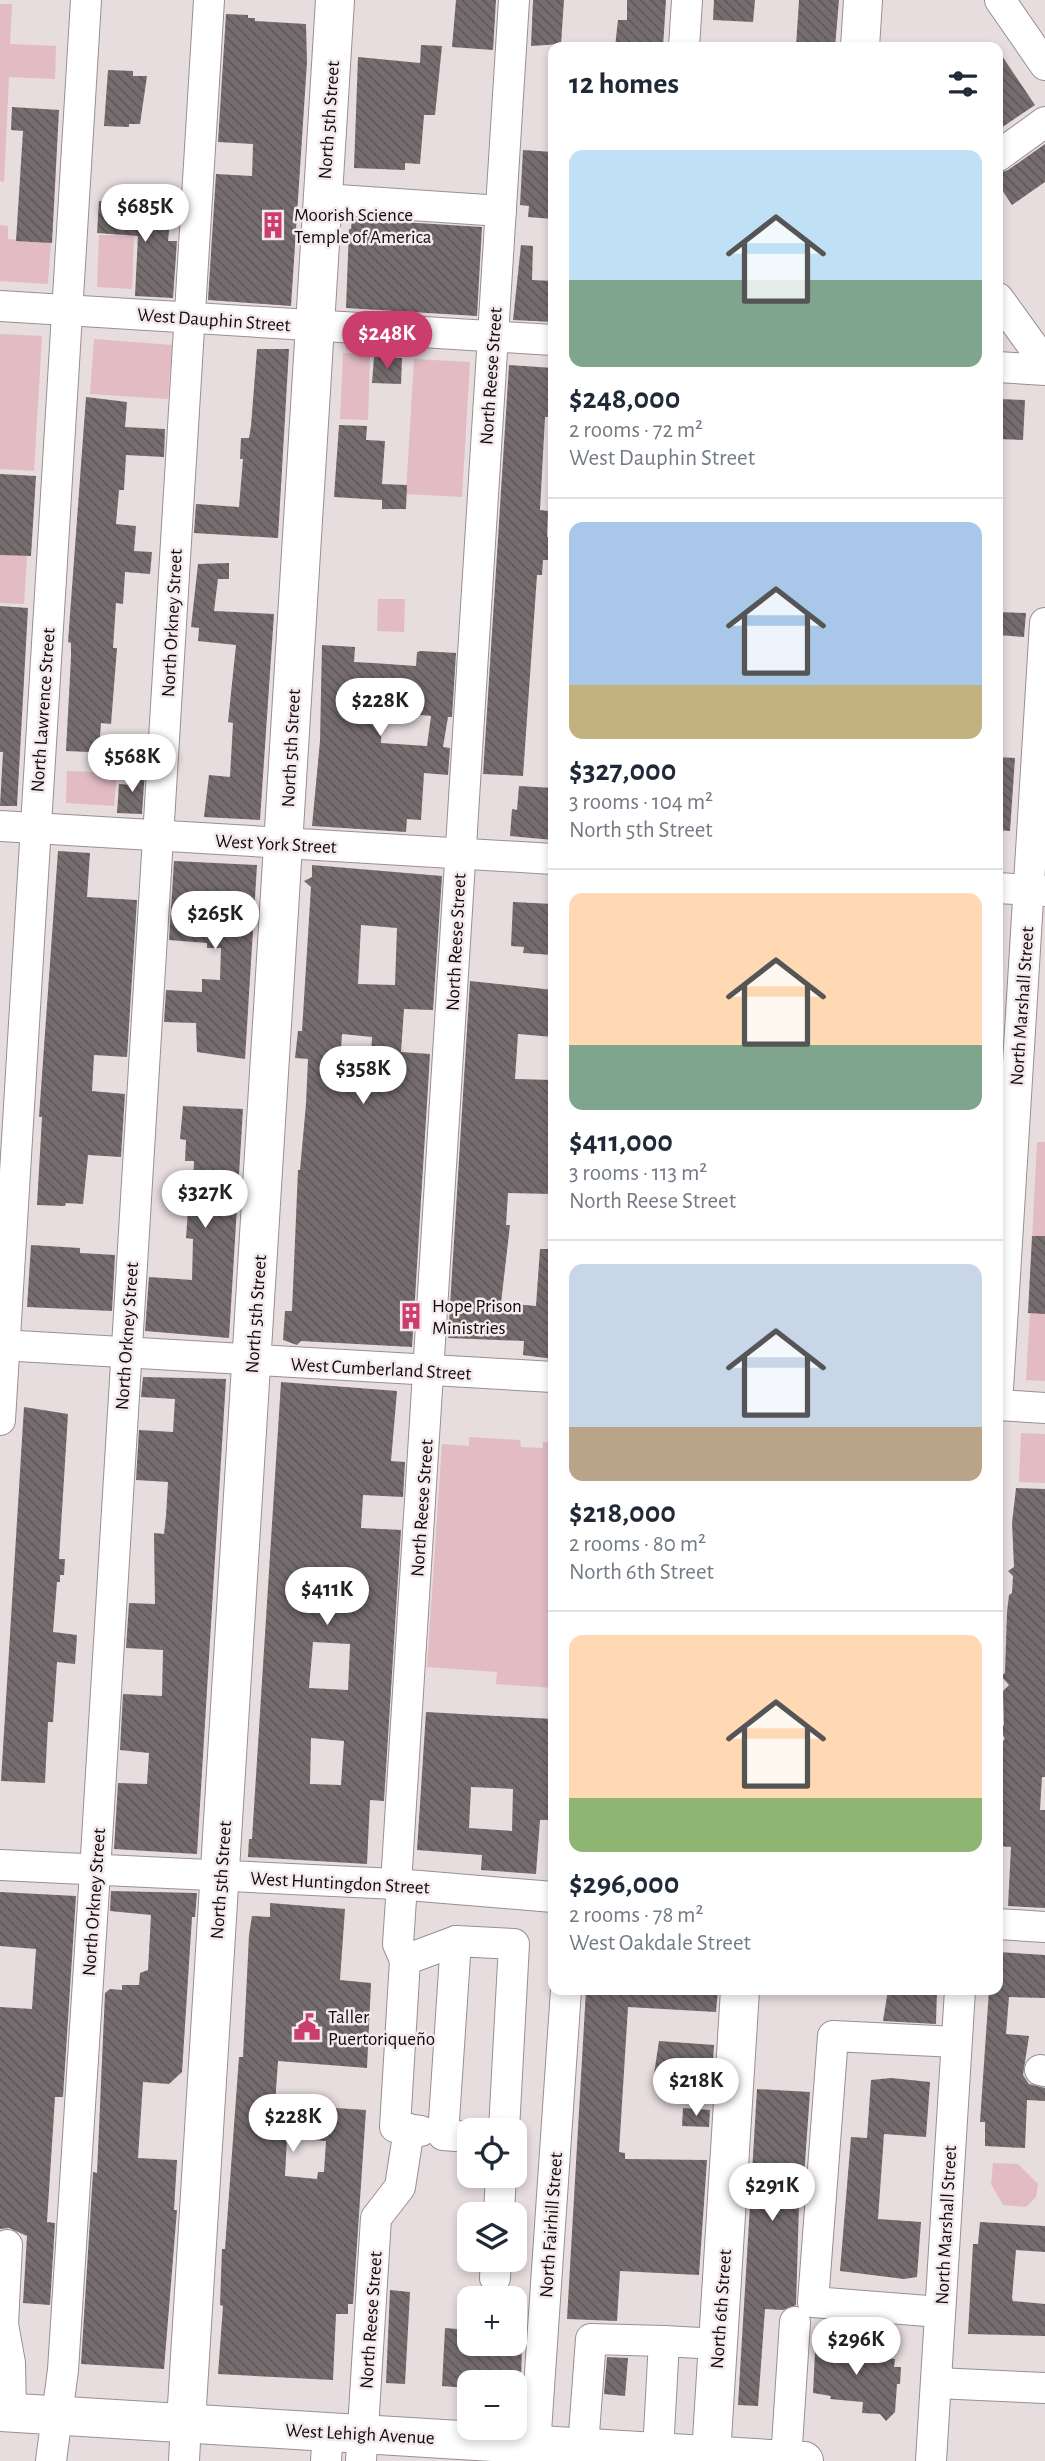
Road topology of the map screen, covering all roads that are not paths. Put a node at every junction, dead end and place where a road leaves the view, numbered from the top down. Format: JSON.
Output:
{"nodes":[{"id":1,"x":86,"y":0,"type":"edge"},
{"id":2,"x":209,"y":0,"type":"edge"},
{"id":3,"x":335,"y":0,"type":"edge"},
{"id":4,"x":514,"y":0,"type":"edge"},
{"id":5,"x":687,"y":0,"type":"edge"},
{"id":6,"x":863,"y":0,"type":"edge"},
{"id":7,"x":1000,"y":0,"type":"edge"},
{"id":8,"x":684,"y":42,"type":"edge"},
{"id":9,"x":860,"y":42,"type":"edge"},
{"id":10,"x":1045,"y":65,"type":"edge"},
{"id":11,"x":1045,"y":122,"type":"edge"},
{"id":12,"x":1003,"y":152,"type":"edge"},
{"id":13,"x":323,"y":199,"type":"junction"},
{"id":14,"x":500,"y":211,"type":"junction"},
{"id":15,"x":1003,"y":305,"type":"edge"},
{"id":16,"x":0,"y":306,"type":"edge"},
{"id":17,"x":67,"y":310,"type":"junction"},
{"id":18,"x":189,"y":317,"type":"junction"},
{"id":19,"x":315,"y":325,"type":"junction"},
{"id":20,"x":493,"y":336,"type":"junction"},
{"id":21,"x":548,"y":340,"type":"edge"},
{"id":22,"x":1045,"y":363,"type":"edge"},
{"id":23,"x":1003,"y":367,"type":"edge"},
{"id":24,"x":1045,"y":370,"type":"edge"},
{"id":25,"x":1045,"y":623,"type":"edge"},
{"id":26,"x":0,"y":826,"type":"edge"},
{"id":27,"x":34,"y":828,"type":"junction"},
{"id":28,"x":158,"y":836,"type":"junction"},
{"id":29,"x":285,"y":843,"type":"junction"},
{"id":30,"x":460,"y":854,"type":"junction"},
{"id":31,"x":548,"y":859,"type":"edge"},
{"id":32,"x":1003,"y":888,"type":"edge"},
{"id":33,"x":1037,"y":890,"type":"edge"},
{"id":34,"x":1003,"y":1325,"type":"edge"},
{"id":35,"x":2,"y":1345,"type":"edge"},
{"id":36,"x":125,"y":1353,"type":"junction"},
{"id":37,"x":252,"y":1361,"type":"junction"},
{"id":38,"x":430,"y":1370,"type":"junction"},
{"id":39,"x":548,"y":1377,"type":"edge"},
{"id":40,"x":1003,"y":1405,"type":"edge"},
{"id":41,"x":1045,"y":1408,"type":"edge"},
{"id":42,"x":0,"y":1420,"type":"edge"},
{"id":43,"x":0,"y":1865,"type":"edge"},
{"id":44,"x":95,"y":1871,"type":"junction"},
{"id":45,"x":220,"y":1876,"type":"junction"},
{"id":46,"x":399,"y":1884,"type":"junction"},
{"id":47,"x":548,"y":1897,"type":"edge"},
{"id":48,"x":1003,"y":1924,"type":"edge"},
{"id":49,"x":1045,"y":1927,"type":"edge"},
{"id":50,"x":456,"y":1941,"type":"junction"},
{"id":51,"x":405,"y":1960,"type":"junction"},
{"id":52,"x":566,"y":1995,"type":"edge"},
{"id":53,"x":740,"y":1995,"type":"edge"},
{"id":54,"x":960,"y":1995,"type":"edge"},
{"id":55,"x":956,"y":2042,"type":"junction"},
{"id":56,"x":505,"y":2118,"type":"edge"},
{"id":57,"x":410,"y":2129,"type":"junction"},
{"id":58,"x":456,"y":2136,"type":"edge"},
{"id":59,"x":7,"y":2245,"type":"dead end"},
{"id":60,"x":940,"y":2312,"type":"junction"},
{"id":61,"x":795,"y":2322,"type":"dead end"},
{"id":62,"x":664,"y":2341,"type":"junction"},
{"id":63,"x":718,"y":2344,"type":"junction"},
{"id":64,"x":936,"y":2383,"type":"junction"},
{"id":65,"x":1045,"y":2388,"type":"edge"},
{"id":66,"x":6,"y":2413,"type":"edge"},
{"id":67,"x":56,"y":2416,"type":"junction"},
{"id":68,"x":186,"y":2422,"type":"junction"},
{"id":69,"x":345,"y":2447,"type":"edge"},
{"id":70,"x":583,"y":2447,"type":"junction"},
{"id":71,"x":535,"y":2452,"type":"edge"},
{"id":72,"x":658,"y":2452,"type":"junction"},
{"id":73,"x":711,"y":2458,"type":"edge"},
{"id":74,"x":795,"y":2460,"type":"edge"},
{"id":75,"x":51,"y":2461,"type":"edge"},
{"id":76,"x":184,"y":2461,"type":"edge"},
{"id":77,"x":931,"y":2461,"type":"edge"}],
"edges":[{"from":1,"to":17,"type":"street","name":"North Lawrence Street"},
{"from":2,"to":18,"type":"street","name":"North Orkney Street"},
{"from":3,"to":13,"type":"main road","name":"North 5th Street"},
{"from":4,"to":14,"type":"street","name":"North Reese Street"},
{"from":5,"to":8,"type":"street"},
{"from":6,"to":9,"type":"main road"},
{"from":7,"to":10,"type":"street"},
{"from":11,"to":12,"type":"street"},
{"from":13,"to":14,"type":"street"},
{"from":13,"to":19,"type":"main road","name":"North 5th Street"},
{"from":14,"to":20,"type":"street","name":"North Reese Street"},
{"from":15,"to":22,"type":"street"},
{"from":16,"to":17,"type":"street","name":"West Dauphin Street"},
{"from":17,"to":18,"type":"street","name":"West Dauphin Street"},
{"from":17,"to":27,"type":"street","name":"North Lawrence Street"},
{"from":18,"to":19,"type":"street","name":"West Dauphin Street"},
{"from":18,"to":28,"type":"street","name":"North Orkney Street"},
{"from":19,"to":20,"type":"street","name":"West Dauphin Street"},
{"from":19,"to":29,"type":"main road","name":"North 5th Street"},
{"from":20,"to":21,"type":"street","name":"West Dauphin Street"},
{"from":20,"to":30,"type":"street","name":"North Reese Street"},
{"from":23,"to":24,"type":"street"},
{"from":25,"to":33,"type":"street","name":"North Marshall Street"},
{"from":26,"to":27,"type":"street","name":"West York Street"},
{"from":27,"to":28,"type":"street","name":"West York Street"},
{"from":27,"to":35,"type":"street","name":"North Lawrence Street"},
{"from":28,"to":29,"type":"street","name":"West York Street"},
{"from":28,"to":36,"type":"street","name":"North Orkney Street"},
{"from":29,"to":30,"type":"street","name":"West York Street"},
{"from":29,"to":37,"type":"main road","name":"North 5th Street"},
{"from":30,"to":31,"type":"street","name":"West York Street"},
{"from":30,"to":38,"type":"street","name":"North Reese Street"},
{"from":32,"to":33,"type":"street"},
{"from":33,"to":34,"type":"street","name":"North Marshall Street"},
{"from":35,"to":36,"type":"street","name":"West Cumberland Street"},
{"from":35,"to":42,"type":"street","name":"North Lawrence Street"},
{"from":36,"to":37,"type":"street","name":"West Cumberland Street"},
{"from":36,"to":44,"type":"street","name":"North Orkney Street"},
{"from":37,"to":38,"type":"street","name":"West Cumberland Street"},
{"from":37,"to":45,"type":"main road","name":"North 5th Street"},
{"from":38,"to":39,"type":"street","name":"West Cumberland Street"},
{"from":38,"to":46,"type":"street","name":"North Reese Street"},
{"from":40,"to":41,"type":"street"},
{"from":43,"to":44,"type":"street","name":"West Huntingdon Street"},
{"from":44,"to":45,"type":"street","name":"West Huntingdon Street"},
{"from":44,"to":67,"type":"street","name":"North Orkney Street"},
{"from":45,"to":46,"type":"street","name":"West Huntingdon Street"},
{"from":45,"to":68,"type":"main road","name":"North 5th Street"},
{"from":46,"to":47,"type":"street","name":"West Huntingdon Street"},
{"from":46,"to":51,"type":"street","name":"North Reese Street"},
{"from":48,"to":49,"type":"street"},
{"from":50,"to":51,"type":"street"},
{"from":50,"to":56,"type":"street"},
{"from":50,"to":58,"type":"street"},
{"from":51,"to":57,"type":"street","name":"North Reese Street"},
{"from":52,"to":71,"type":"street","name":"North Fairhill Street"},
{"from":53,"to":63,"type":"main road","name":"North 6th Street"},
{"from":54,"to":55,"type":"street","name":"North Marshall Street"},
{"from":55,"to":60,"type":"street","name":"North Marshall Street"},
{"from":55,"to":60,"type":"street"},
{"from":57,"to":58,"type":"street"},
{"from":57,"to":69,"type":"street","name":"North Reese Street"},
{"from":59,"to":66,"type":"street"},
{"from":60,"to":64,"type":"street","name":"North Marshall Street"},
{"from":61,"to":74,"type":"street"},
{"from":62,"to":63,"type":"street"},
{"from":62,"to":70,"type":"street"},
{"from":62,"to":72,"type":"street"},
{"from":63,"to":73,"type":"main road","name":"North 6th Street"},
{"from":64,"to":65,"type":"street"},
{"from":64,"to":77,"type":"street","name":"North Marshall Street"},
{"from":66,"to":67,"type":"main road","name":"West Lehigh Avenue"},
{"from":67,"to":68,"type":"main road","name":"West Lehigh Avenue"},
{"from":67,"to":75,"type":"street","name":"North Orkney Street"},
{"from":68,"to":69,"type":"main road","name":"West Lehigh Avenue"},
{"from":68,"to":76,"type":"street","name":"North 5th Street"},
{"from":69,"to":71,"type":"main road","name":"West Lehigh Avenue"},
{"from":70,"to":71,"type":"main road","name":"West Lehigh Avenue"},
{"from":70,"to":72,"type":"main road","name":"West Lehigh Avenue"},
{"from":72,"to":73,"type":"main road","name":"West Lehigh Avenue"},
{"from":73,"to":74,"type":"main road","name":"West Lehigh Avenue"}]}
